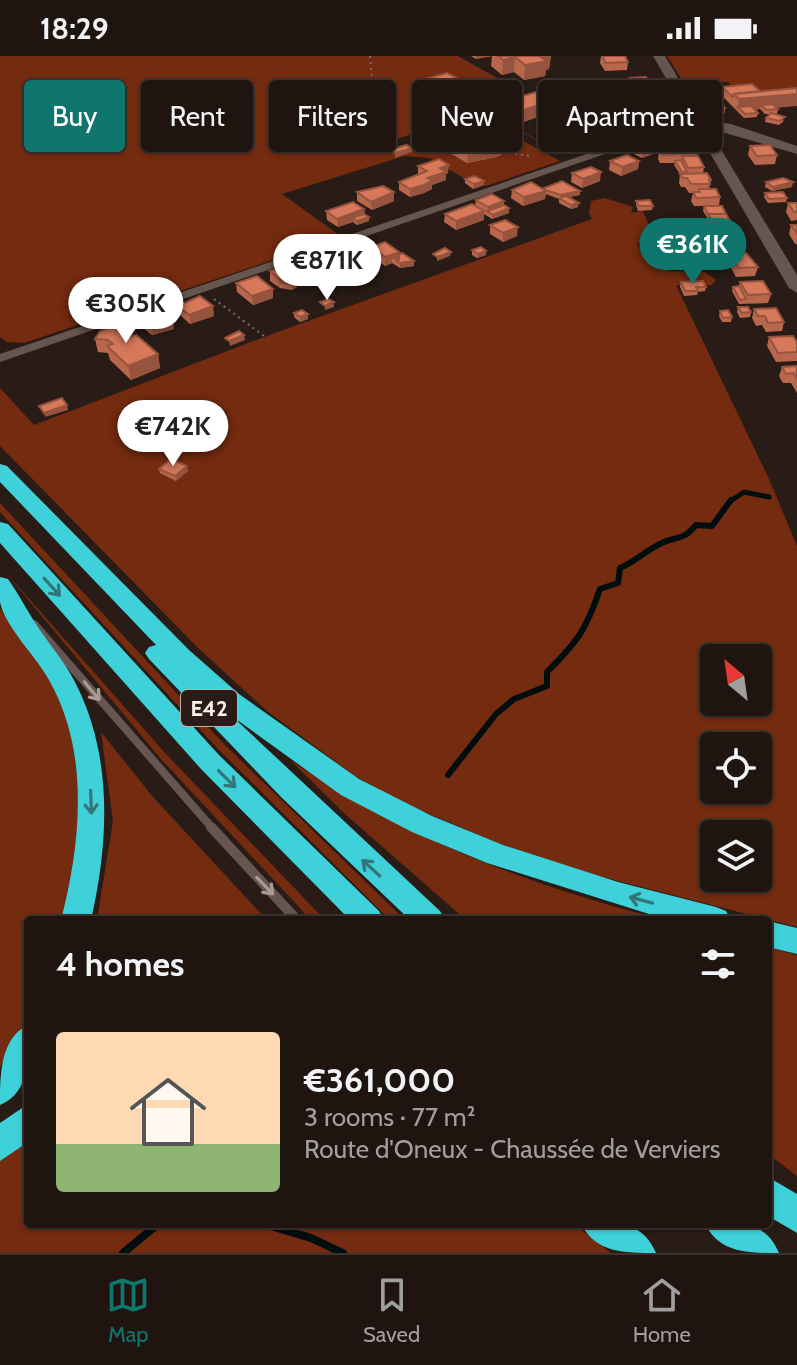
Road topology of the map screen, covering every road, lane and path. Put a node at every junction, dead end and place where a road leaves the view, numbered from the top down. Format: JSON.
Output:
{"nodes":[{"id":1,"x":370,"y":56,"type":"edge"},
{"id":2,"x":659,"y":56,"type":"edge"},
{"id":3,"x":372,"y":80,"type":"edge"},
{"id":4,"x":673,"y":80,"type":"edge"},
{"id":5,"x":722,"y":130,"type":"edge"},
{"id":6,"x":737,"y":134,"type":"junction"},
{"id":7,"x":722,"y":139,"type":"edge"},
{"id":8,"x":797,"y":150,"type":"edge"},
{"id":9,"x":602,"y":152,"type":"edge"},
{"id":10,"x":716,"y":152,"type":"edge"},
{"id":11,"x":509,"y":153,"type":"edge"},
{"id":12,"x":531,"y":156,"type":"dead end"},
{"id":13,"x":797,"y":288,"type":"edge"},
{"id":14,"x":201,"y":289,"type":"junction"},
{"id":15,"x":264,"y":336,"type":"dead end"},
{"id":16,"x":3,"y":354,"type":"edge"},
{"id":17,"x":0,"y":470,"type":"edge"},
{"id":18,"x":0,"y":485,"type":"edge"},
{"id":19,"x":0,"y":529,"type":"edge"},
{"id":20,"x":2,"y":588,"type":"edge"},
{"id":21,"x":77,"y":916,"type":"edge"},
{"id":22,"x":293,"y":916,"type":"edge"},
{"id":23,"x":365,"y":916,"type":"edge"},
{"id":24,"x":426,"y":916,"type":"edge"},
{"id":25,"x":701,"y":916,"type":"edge"},
{"id":26,"x":772,"y":935,"type":"edge"},
{"id":27,"x":797,"y":941,"type":"edge"},
{"id":28,"x":24,"y":1047,"type":"edge"},
{"id":29,"x":0,"y":1089,"type":"edge"},
{"id":30,"x":24,"y":1124,"type":"edge"},
{"id":31,"x":0,"y":1144,"type":"edge"},
{"id":32,"x":772,"y":1197,"type":"edge"},
{"id":33,"x":797,"y":1216,"type":"edge"},
{"id":34,"x":604,"y":1228,"type":"edge"},
{"id":35,"x":728,"y":1228,"type":"edge"},
{"id":36,"x":638,"y":1253,"type":"edge"},
{"id":37,"x":761,"y":1253,"type":"edge"}],
"edges":[{"from":1,"to":3,"type":"path"},
{"from":2,"to":4,"type":"main road"},
{"from":5,"to":6,"type":"main road"},
{"from":6,"to":7,"type":"main road"},
{"from":6,"to":8,"type":"main road"},
{"from":9,"to":14,"type":"street"},
{"from":10,"to":13,"type":"main road"},
{"from":11,"to":12,"type":"path"},
{"from":14,"to":15,"type":"path"},
{"from":14,"to":16,"type":"street"},
{"from":25,"to":17,"type":"highway","one_way":true},
{"from":24,"to":18,"type":"highway","number":"E42","one_way":true},
{"from":19,"to":23,"type":"highway","number":"E42","one_way":true},
{"from":20,"to":21,"type":"highway","one_way":true},
{"from":20,"to":22,"type":"lane","one_way":true},
{"from":26,"to":27,"type":"highway"},
{"from":28,"to":29,"type":"highway"},
{"from":30,"to":31,"type":"highway"},
{"from":32,"to":33,"type":"highway"},
{"from":34,"to":36,"type":"highway"},
{"from":35,"to":37,"type":"highway"}]}
